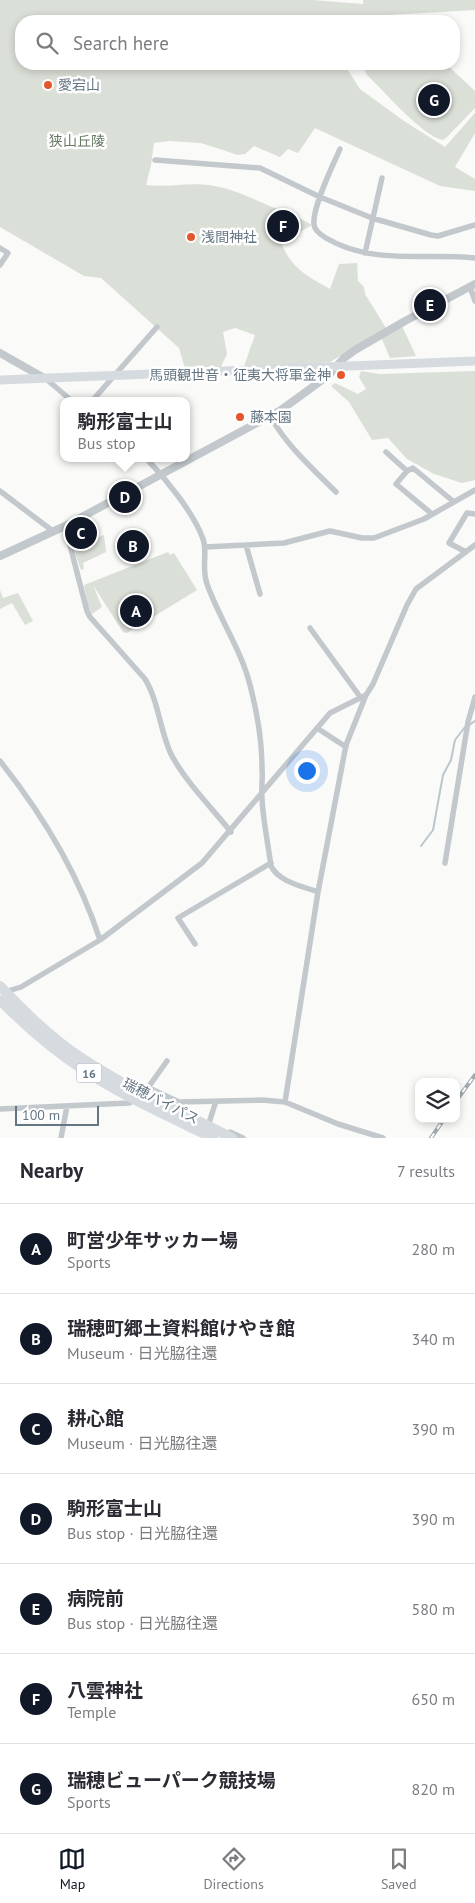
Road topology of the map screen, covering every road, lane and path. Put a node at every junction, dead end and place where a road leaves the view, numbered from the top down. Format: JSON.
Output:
{"nodes":[{"id":1,"x":340,"y":149,"type":"dead end"},
{"id":2,"x":155,"y":160,"type":"dead end"},
{"id":3,"x":382,"y":178,"type":"dead end"},
{"id":4,"x":320,"y":197,"type":"junction"},
{"id":5,"x":372,"y":218,"type":"junction"},
{"id":6,"x":475,"y":225,"type":"edge"},
{"id":7,"x":0,"y":248,"type":"edge"},
{"id":8,"x":365,"y":253,"type":"junction"},
{"id":9,"x":475,"y":258,"type":"edge"},
{"id":10,"x":0,"y":265,"type":"edge"},
{"id":11,"x":472,"y":286,"type":"edge"},
{"id":12,"x":475,"y":301,"type":"edge"},
{"id":13,"x":157,"y":327,"type":"dead end"},
{"id":14,"x":0,"y":353,"type":"edge"},
{"id":15,"x":475,"y":361,"type":"edge"},
{"id":16,"x":336,"y":367,"type":"junction"},
{"id":17,"x":112,"y":377,"type":"junction"},
{"id":18,"x":44,"y":378,"type":"junction"},
{"id":19,"x":0,"y":380,"type":"edge"},
{"id":20,"x":67,"y":397,"type":"edge"},
{"id":21,"x":95,"y":397,"type":"edge"},
{"id":22,"x":270,"y":416,"type":"junction"},
{"id":23,"x":386,"y":452,"type":"dead end"},
{"id":24,"x":190,"y":459,"type":"edge"},
{"id":25,"x":150,"y":462,"type":"edge"},
{"id":26,"x":184,"y":462,"type":"edge"},
{"id":27,"x":407,"y":471,"type":"junction"},
{"id":28,"x":161,"y":474,"type":"junction"},
{"id":29,"x":475,"y":490,"type":"edge"},
{"id":30,"x":0,"y":491,"type":"edge"},
{"id":31,"x":336,"y":492,"type":"dead end"},
{"id":32,"x":454,"y":502,"type":"junction"},
{"id":33,"x":432,"y":514,"type":"junction"},
{"id":34,"x":475,"y":514,"type":"edge"},
{"id":35,"x":65,"y":526,"type":"junction"},
{"id":36,"x":54,"y":532,"type":"junction"},
{"id":37,"x":246,"y":545,"type":"junction"},
{"id":38,"x":475,"y":545,"type":"edge"},
{"id":39,"x":205,"y":547,"type":"junction"},
{"id":40,"x":466,"y":552,"type":"junction"},
{"id":41,"x":0,"y":556,"type":"edge"},
{"id":42,"x":260,"y":594,"type":"dead end"},
{"id":43,"x":310,"y":628,"type":"dead end"},
{"id":44,"x":364,"y":696,"type":"junction"},
{"id":45,"x":475,"y":696,"type":"edge"},
{"id":46,"x":317,"y":728,"type":"junction"},
{"id":47,"x":346,"y":747,"type":"junction"},
{"id":48,"x":0,"y":761,"type":"edge"},
{"id":49,"x":262,"y":795,"type":"junction"},
{"id":50,"x":230,"y":832,"type":"junction"},
{"id":51,"x":271,"y":863,"type":"junction"},
{"id":52,"x":445,"y":863,"type":"dead end"},
{"id":53,"x":318,"y":892,"type":"junction"},
{"id":54,"x":100,"y":940,"type":"junction"},
{"id":55,"x":195,"y":944,"type":"dead end"},
{"id":56,"x":1,"y":993,"type":"edge"},
{"id":57,"x":167,"y":1062,"type":"dead end"},
{"id":58,"x":143,"y":1093,"type":"junction"},
{"id":59,"x":216,"y":1101,"type":"junction"},
{"id":60,"x":285,"y":1102,"type":"junction"},
{"id":61,"x":67,"y":1106,"type":"junction"},
{"id":62,"x":0,"y":1109,"type":"edge"},
{"id":63,"x":205,"y":1122,"type":"junction"},
{"id":64,"x":208,"y":1137,"type":"edge"},
{"id":65,"x":61,"y":1138,"type":"edge"},
{"id":66,"x":232,"y":1138,"type":"edge"},
{"id":67,"x":243,"y":1138,"type":"edge"},
{"id":68,"x":383,"y":1138,"type":"edge"}],
"edges":[{"from":1,"to":4,"type":"street"},
{"from":2,"to":4,"type":"street"},
{"from":3,"to":5,"type":"street"},
{"from":4,"to":5,"type":"street"},
{"from":4,"to":8,"type":"street"},
{"from":5,"to":6,"type":"street"},
{"from":5,"to":8,"type":"street"},
{"from":7,"to":10,"type":"street"},
{"from":8,"to":9,"type":"street"},
{"from":11,"to":12,"type":"street"},
{"from":11,"to":16,"type":"street"},
{"from":13,"to":17,"type":"street"},
{"from":14,"to":18,"type":"street"},
{"from":15,"to":16,"type":"main road"},
{"from":16,"to":17,"type":"main road"},
{"from":16,"to":22,"type":"street"},
{"from":17,"to":18,"type":"main road"},
{"from":17,"to":21,"type":"street"},
{"from":18,"to":19,"type":"main road"},
{"from":18,"to":20,"type":"street"},
{"from":22,"to":24,"type":"street"},
{"from":22,"to":31,"type":"street"},
{"from":23,"to":27,"type":"street"},
{"from":25,"to":28,"type":"street"},
{"from":26,"to":28,"type":"street"},
{"from":27,"to":32,"type":"street"},
{"from":27,"to":33,"type":"street"},
{"from":28,"to":35,"type":"street"},
{"from":28,"to":39,"type":"street"},
{"from":29,"to":32,"type":"street"},
{"from":30,"to":36,"type":"street"},
{"from":32,"to":33,"type":"street"},
{"from":33,"to":37,"type":"street"},
{"from":34,"to":40,"type":"street"},
{"from":35,"to":36,"type":"street"},
{"from":35,"to":50,"type":"street"},
{"from":36,"to":41,"type":"street"},
{"from":37,"to":39,"type":"street"},
{"from":37,"to":42,"type":"street"},
{"from":38,"to":40,"type":"street"},
{"from":39,"to":49,"type":"street"},
{"from":40,"to":44,"type":"street"},
{"from":43,"to":44,"type":"street"},
{"from":44,"to":46,"type":"street"},
{"from":44,"to":47,"type":"street"},
{"from":45,"to":52,"type":"street"},
{"from":46,"to":47,"type":"street"},
{"from":46,"to":49,"type":"street"},
{"from":47,"to":53,"type":"street"},
{"from":48,"to":54,"type":"street"},
{"from":49,"to":50,"type":"street"},
{"from":49,"to":51,"type":"street"},
{"from":50,"to":54,"type":"street"},
{"from":51,"to":53,"type":"street"},
{"from":51,"to":55,"type":"street"},
{"from":53,"to":60,"type":"street"},
{"from":54,"to":56,"type":"street"},
{"from":56,"to":58,"type":"highway","name":"瑞穂バイパス","number":"16"},
{"from":57,"to":58,"type":"street"},
{"from":58,"to":59,"type":"street"},
{"from":58,"to":61,"type":"street"},
{"from":58,"to":63,"type":"highway","name":"瑞穂バイパス","number":"16"},
{"from":58,"to":64,"type":"highway","name":"瑞穂バイパス","number":"16"},
{"from":59,"to":60,"type":"street"},
{"from":59,"to":63,"type":"street"},
{"from":60,"to":68,"type":"street"},
{"from":61,"to":62,"type":"street"},
{"from":61,"to":65,"type":"street"},
{"from":63,"to":66,"type":"highway","name":"瑞穂バイパス","number":"16"},
{"from":63,"to":67,"type":"street"}]}
